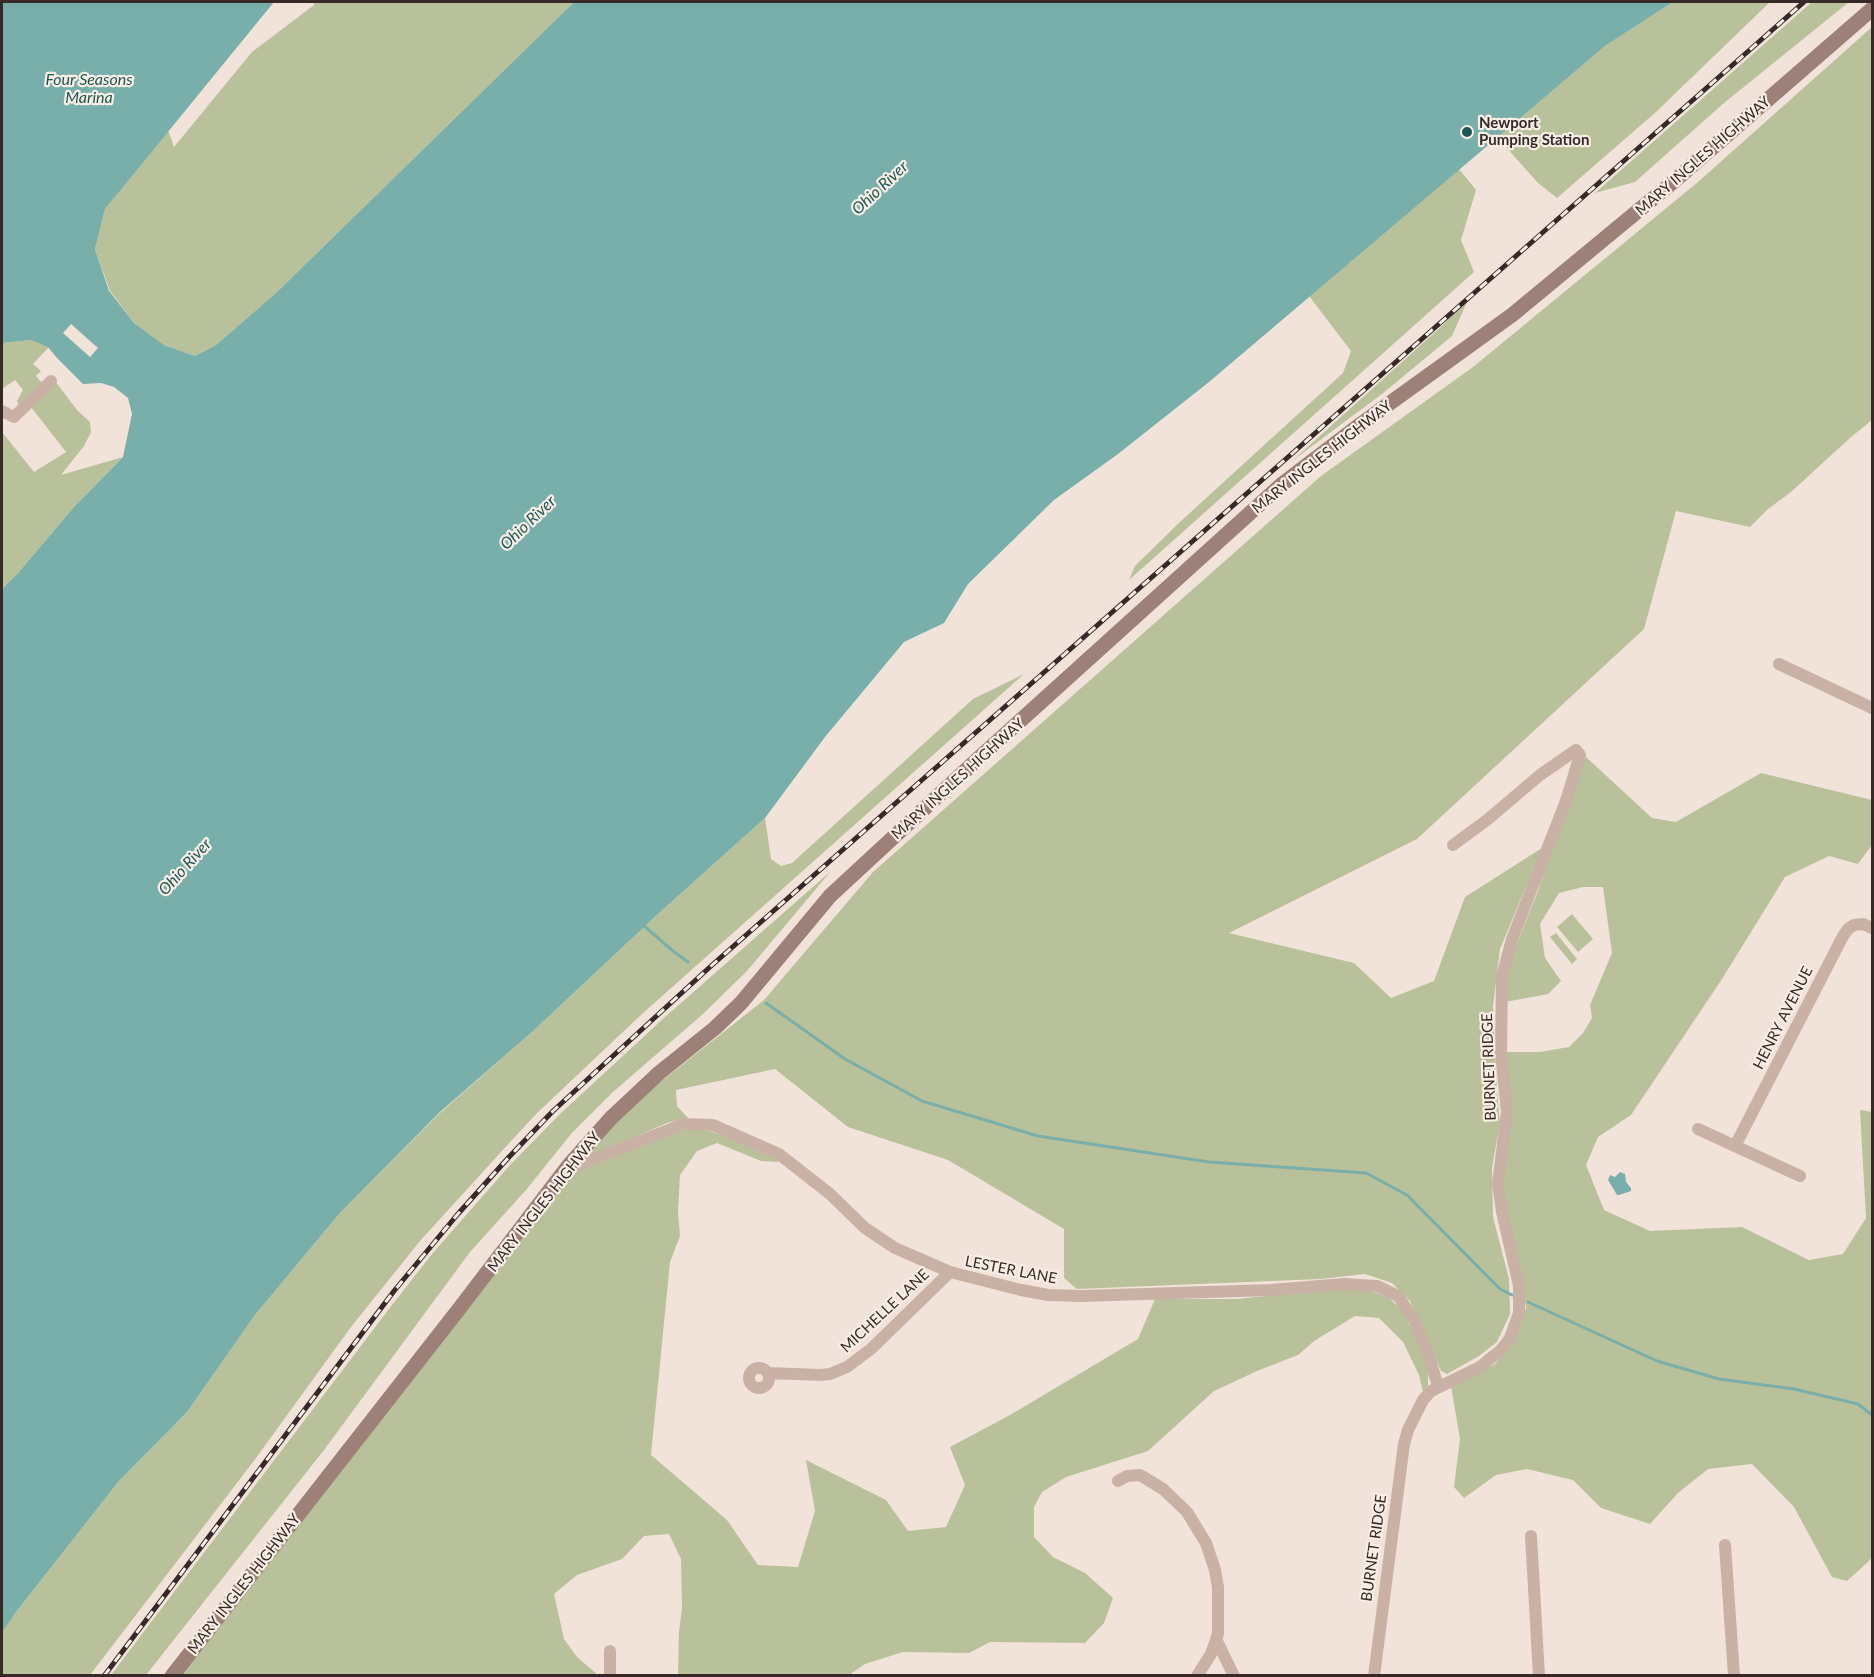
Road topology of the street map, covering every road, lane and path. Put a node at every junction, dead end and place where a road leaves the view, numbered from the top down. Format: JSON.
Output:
{"nodes":[{"id":1,"x":1872,"y":9,"type":"edge"},
{"id":2,"x":51,"y":381,"type":"dead end"},
{"id":3,"x":2,"y":411,"type":"edge"},
{"id":4,"x":1779,"y":664,"type":"dead end"},
{"id":5,"x":1872,"y":708,"type":"edge"},
{"id":6,"x":1453,"y":845,"type":"dead end"},
{"id":7,"x":1872,"y":928,"type":"edge"},
{"id":8,"x":1698,"y":1129,"type":"dead end"},
{"id":9,"x":1735,"y":1146,"type":"junction"},
{"id":10,"x":569,"y":1165,"type":"junction"},
{"id":11,"x":1800,"y":1176,"type":"dead end"},
{"id":12,"x":950,"y":1272,"type":"junction"},
{"id":13,"x":768,"y":1373,"type":"dead end"},
{"id":14,"x":1438,"y":1386,"type":"junction"},
{"id":15,"x":1118,"y":1481,"type":"dead end"},
{"id":16,"x":1531,"y":1536,"type":"dead end"},
{"id":17,"x":1725,"y":1545,"type":"dead end"},
{"id":18,"x":1217,"y":1641,"type":"junction"},
{"id":19,"x":610,"y":1651,"type":"dead end"},
{"id":20,"x":172,"y":1676,"type":"edge"},
{"id":21,"x":610,"y":1676,"type":"edge"},
{"id":22,"x":1197,"y":1676,"type":"edge"},
{"id":23,"x":1234,"y":1676,"type":"edge"},
{"id":24,"x":1374,"y":1676,"type":"edge"},
{"id":25,"x":1539,"y":1676,"type":"edge"},
{"id":26,"x":1734,"y":1676,"type":"edge"}],
"edges":[{"from":1,"to":10,"type":"street","name":"MARY INGLES HIGHWAY"},
{"from":2,"to":3,"type":"street"},
{"from":4,"to":5,"type":"street"},
{"from":6,"to":14,"type":"street","name":"BURNET RIDGE"},
{"from":7,"to":9,"type":"street","name":"HENRY AVENUE"},
{"from":8,"to":9,"type":"street"},
{"from":9,"to":11,"type":"street"},
{"from":10,"to":12,"type":"street","name":"LESTER LANE"},
{"from":10,"to":20,"type":"street","name":"MARY INGLES HIGHWAY"},
{"from":12,"to":13,"type":"street","name":"MICHELLE LANE"},
{"from":12,"to":14,"type":"street","name":"LESTER LANE"},
{"from":14,"to":24,"type":"street","name":"BURNET RIDGE"},
{"from":15,"to":18,"type":"street"},
{"from":16,"to":25,"type":"street"},
{"from":17,"to":26,"type":"street"},
{"from":18,"to":22,"type":"street"},
{"from":18,"to":23,"type":"street"},
{"from":19,"to":21,"type":"street"}]}
